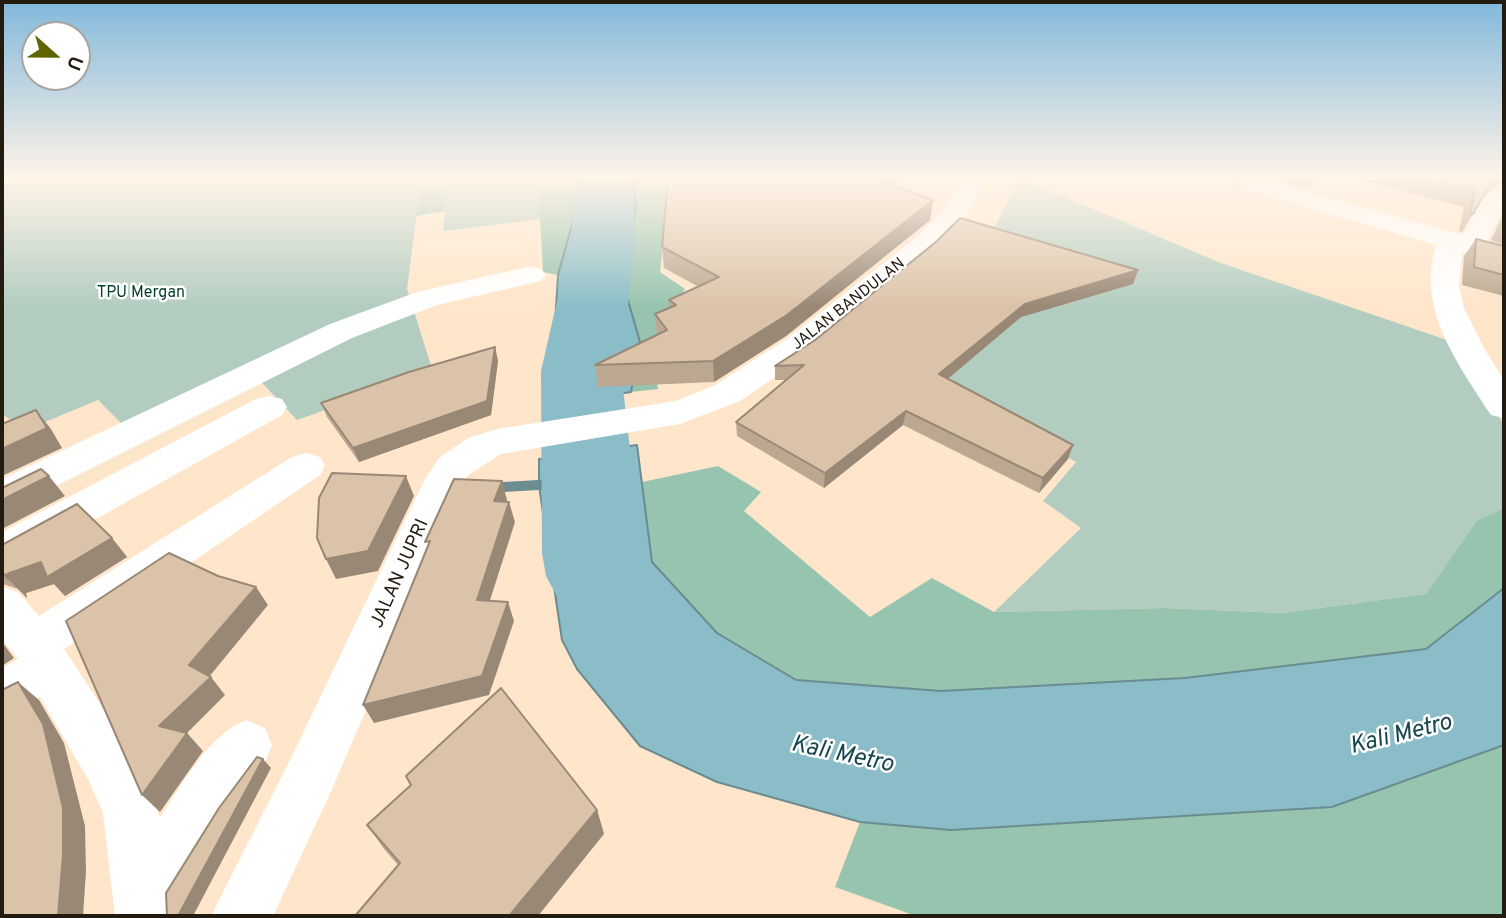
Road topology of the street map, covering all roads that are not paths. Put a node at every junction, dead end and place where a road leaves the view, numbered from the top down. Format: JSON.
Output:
{"nodes":[{"id":1,"x":946,"y":223,"type":"edge"},
{"id":2,"x":1384,"y":223,"type":"edge"},
{"id":3,"x":1477,"y":223,"type":"edge"},
{"id":4,"x":1461,"y":244,"type":"junction"},
{"id":5,"x":1504,"y":256,"type":"edge"},
{"id":6,"x":531,"y":275,"type":"dead end"},
{"id":7,"x":1492,"y":370,"type":"edge"},
{"id":8,"x":269,"y":407,"type":"dead end"},
{"id":9,"x":702,"y":407,"type":"joint"},
{"id":10,"x":1504,"y":407,"type":"edge"},
{"id":11,"x":306,"y":466,"type":"dead end"},
{"id":12,"x":2,"y":496,"type":"edge"},
{"id":13,"x":2,"y":551,"type":"edge"},
{"id":14,"x":28,"y":638,"type":"edge"},
{"id":15,"x":2,"y":694,"type":"edge"},
{"id":16,"x":246,"y":745,"type":"dead end"},
{"id":17,"x":144,"y":905,"type":"edge"},
{"id":18,"x":241,"y":916,"type":"edge"}],
"edges":[{"from":1,"to":9,"type":"street","name":"JALAN BANDULAN"},
{"from":2,"to":4,"type":"street"},
{"from":3,"to":4,"type":"street"},
{"from":4,"to":5,"type":"street"},
{"from":4,"to":7,"type":"street"},
{"from":6,"to":12,"type":"street"},
{"from":7,"to":10,"type":"street"},
{"from":8,"to":13,"type":"street"},
{"from":9,"to":18,"type":"street","name":"JALAN JUPRI"},
{"from":11,"to":14,"type":"street"},
{"from":14,"to":15,"type":"street"},
{"from":14,"to":17,"type":"street"},
{"from":16,"to":17,"type":"street"}]}
